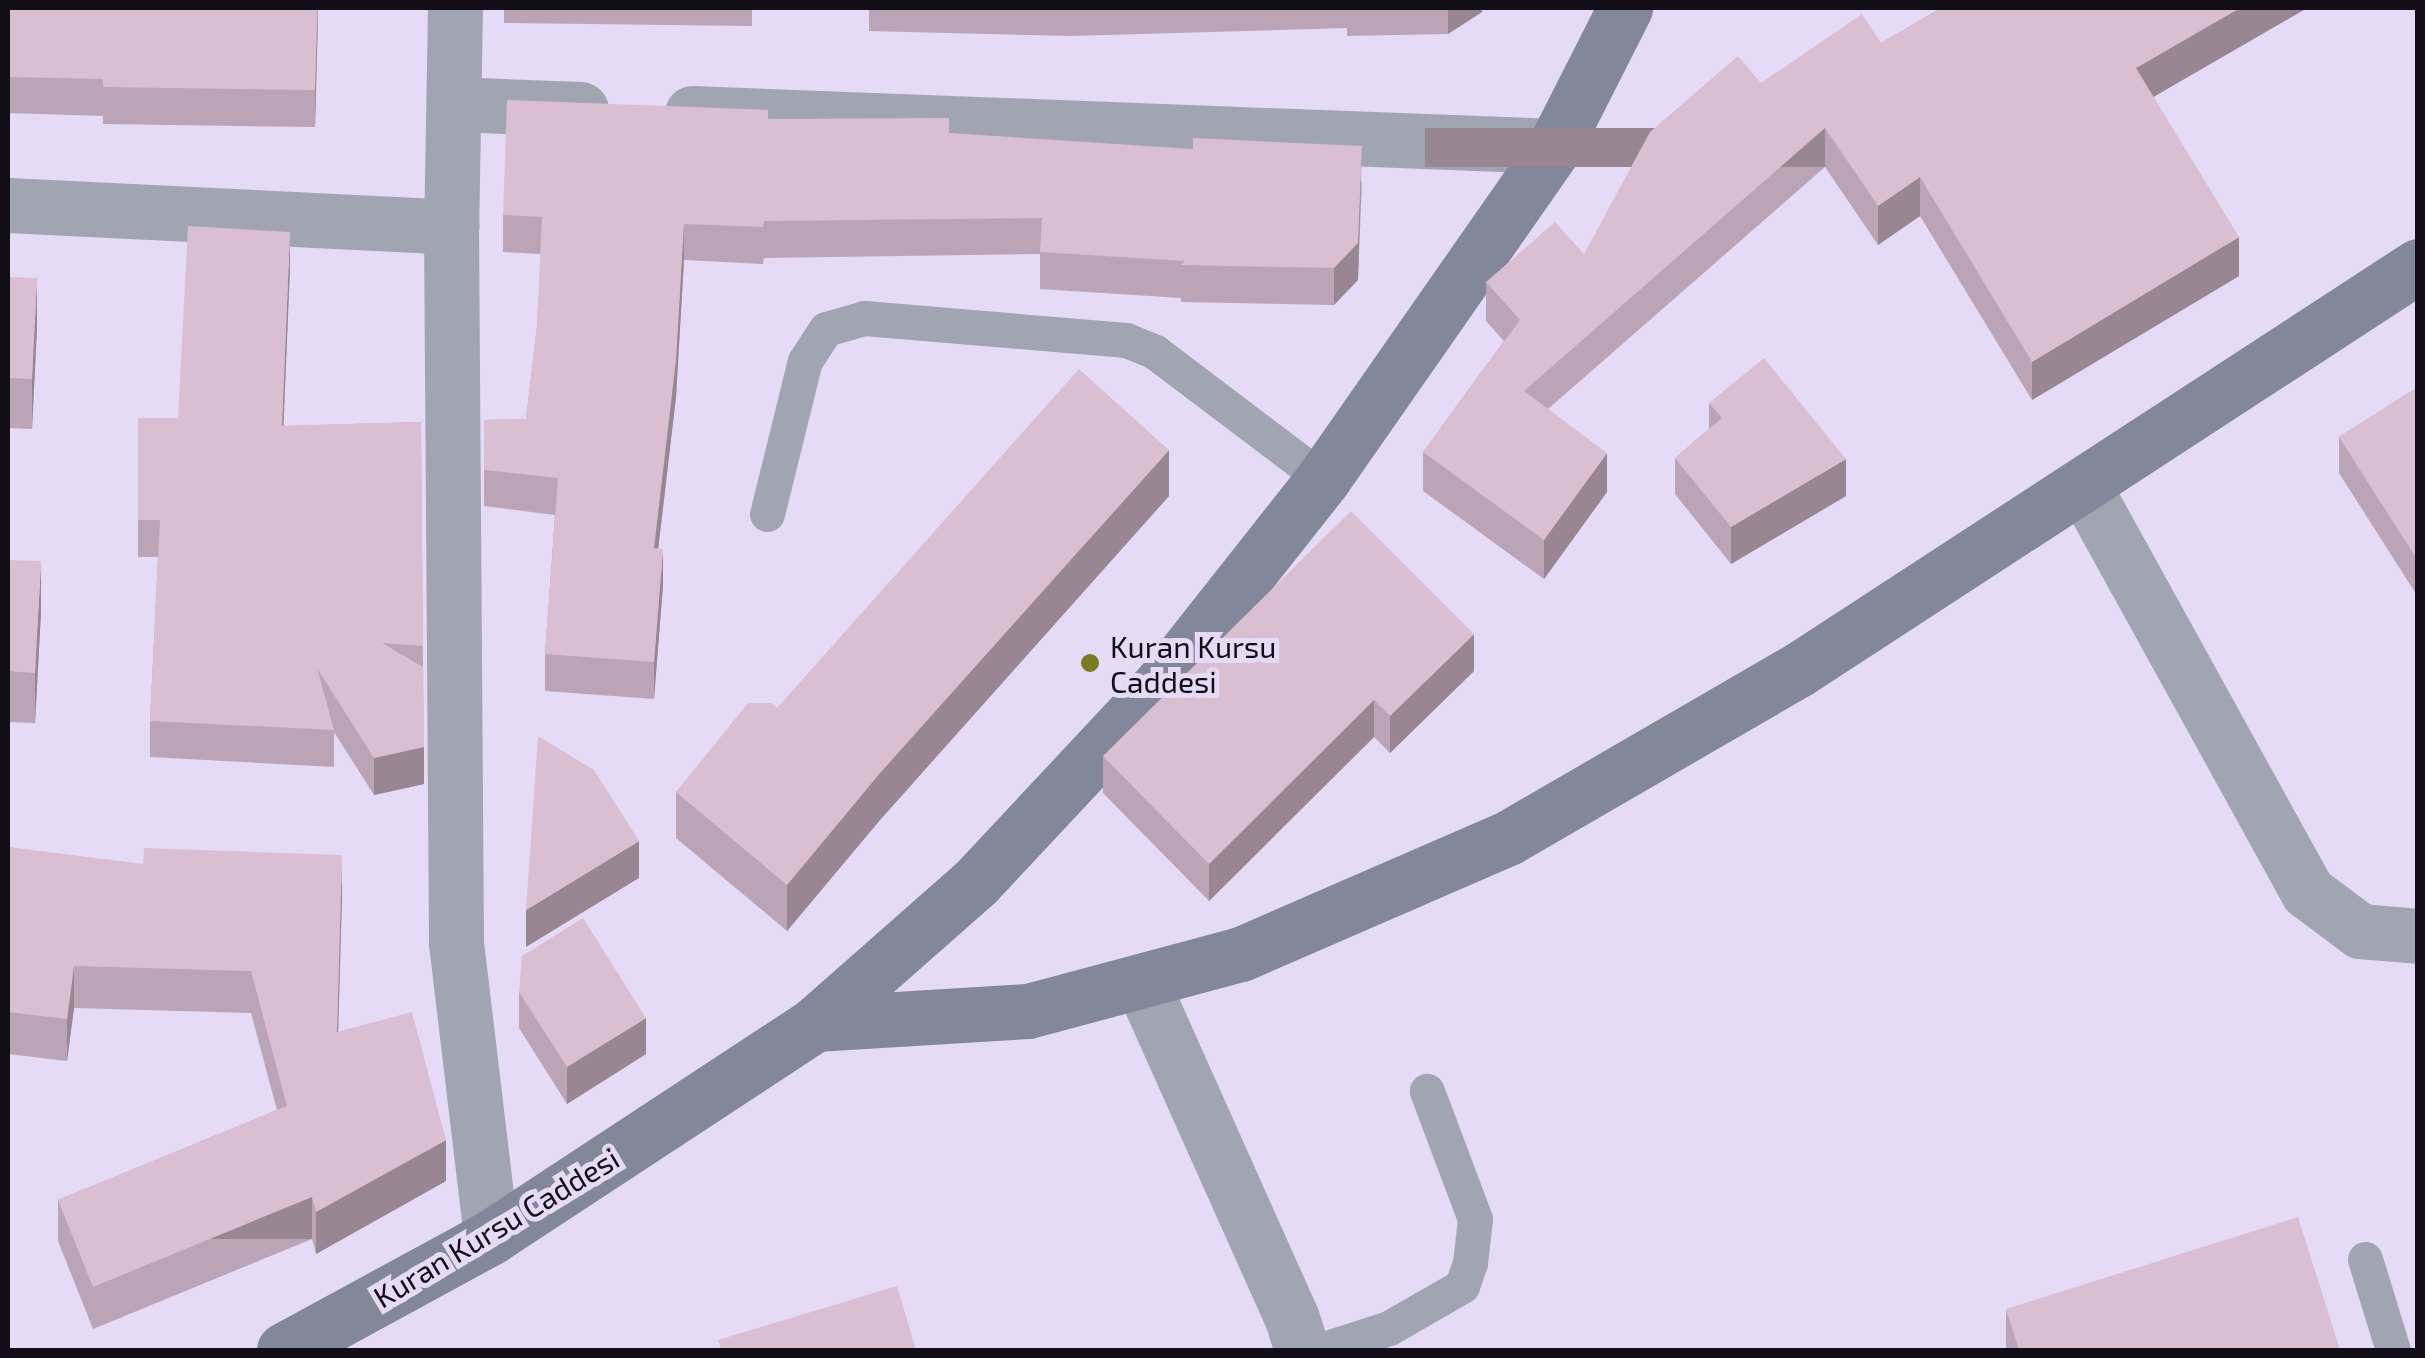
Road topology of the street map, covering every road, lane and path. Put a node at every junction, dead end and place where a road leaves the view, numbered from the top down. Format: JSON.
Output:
{"nodes":[{"id":1,"x":446,"y":8,"type":"edge"},
{"id":2,"x":1625,"y":8,"type":"edge"},
{"id":3,"x":454,"y":104,"type":"junction"},
{"id":4,"x":1555,"y":146,"type":"junction"},
{"id":5,"x":8,"y":205,"type":"edge"},
{"id":6,"x":451,"y":227,"type":"junction"},
{"id":7,"x":2418,"y":266,"type":"edge"},
{"id":8,"x":1322,"y":479,"type":"junction"},
{"id":9,"x":2083,"y":484,"type":"junction"},
{"id":10,"x":766,"y":514,"type":"dead end"},
{"id":11,"x":2418,"y":936,"type":"edge"},
{"id":12,"x":1141,"y":981,"type":"junction"},
{"id":13,"x":815,"y":1024,"type":"junction"},
{"id":14,"x":1427,"y":1090,"type":"dead end"},
{"id":15,"x":491,"y":1237,"type":"junction"},
{"id":16,"x":2365,"y":1259,"type":"dead end"},
{"id":17,"x":284,"y":1350,"type":"edge"},
{"id":18,"x":1302,"y":1350,"type":"edge"},
{"id":19,"x":1321,"y":1350,"type":"edge"},
{"id":20,"x":2393,"y":1350,"type":"edge"}],
"edges":[{"from":1,"to":3,"type":"street"},
{"from":2,"to":4,"type":"main road","name":"Kuran Kursu Caddesi"},
{"from":3,"to":4,"type":"street"},
{"from":3,"to":6,"type":"street"},
{"from":4,"to":8,"type":"main road","name":"Kuran Kursu Caddesi"},
{"from":5,"to":6,"type":"street"},
{"from":6,"to":15,"type":"street"},
{"from":7,"to":9,"type":"main road"},
{"from":8,"to":10,"type":"lane"},
{"from":8,"to":13,"type":"main road","name":"Kuran Kursu Caddesi"},
{"from":9,"to":11,"type":"street"},
{"from":9,"to":12,"type":"main road"},
{"from":12,"to":13,"type":"main road"},
{"from":12,"to":18,"type":"street"},
{"from":13,"to":15,"type":"main road","name":"Kuran Kursu Caddesi"},
{"from":14,"to":19,"type":"lane"},
{"from":15,"to":17,"type":"main road","name":"Kuran Kursu Caddesi"},
{"from":16,"to":20,"type":"lane"}]}
